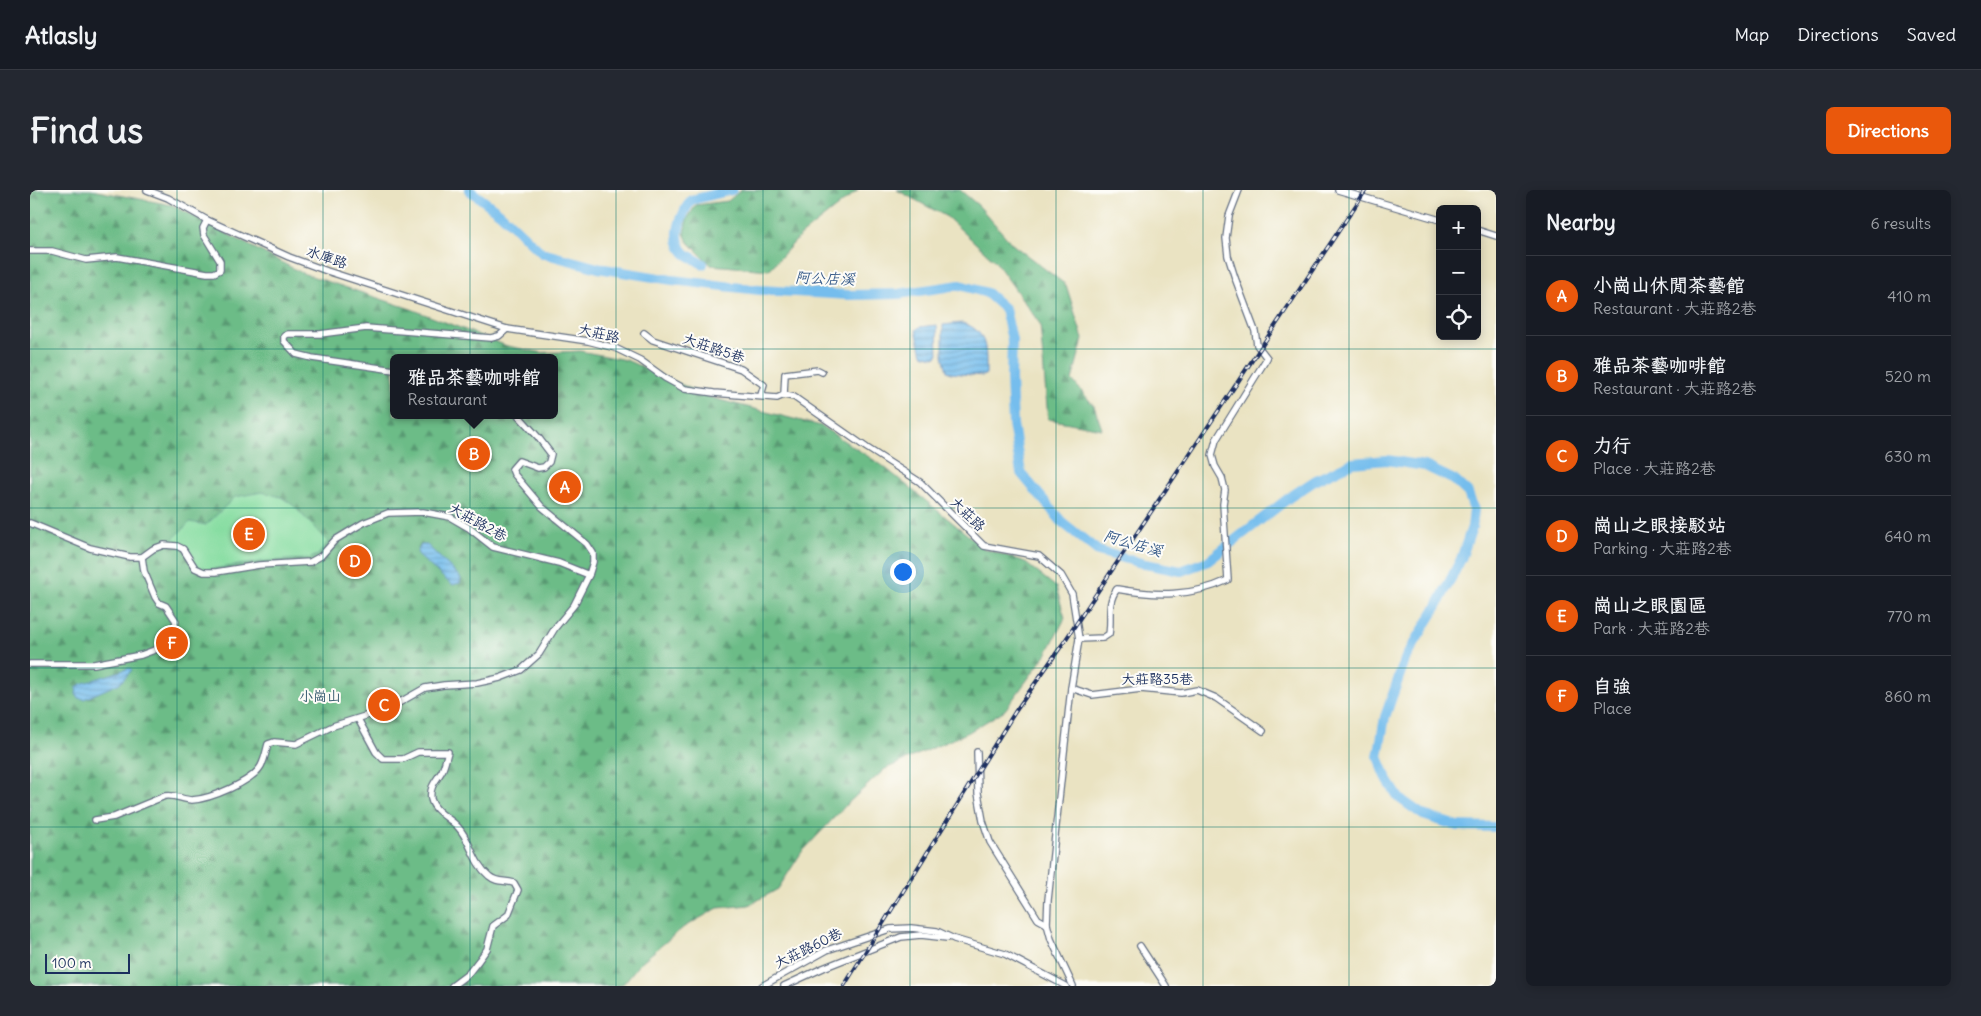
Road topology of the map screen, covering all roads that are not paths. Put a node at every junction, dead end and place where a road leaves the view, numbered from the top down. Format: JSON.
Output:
{"nodes":[{"id":1,"x":147,"y":190,"type":"edge"},
{"id":2,"x":1239,"y":190,"type":"edge"},
{"id":3,"x":1338,"y":190,"type":"edge"},
{"id":4,"x":1436,"y":219,"type":"edge"},
{"id":5,"x":207,"y":220,"type":"junction"},
{"id":6,"x":1481,"y":231,"type":"edge"},
{"id":7,"x":1496,"y":236,"type":"edge"},
{"id":8,"x":30,"y":251,"type":"edge"},
{"id":9,"x":507,"y":329,"type":"junction"},
{"id":10,"x":644,"y":333,"type":"dead end"},
{"id":11,"x":390,"y":369,"type":"edge"},
{"id":12,"x":822,"y":372,"type":"dead end"},
{"id":13,"x":761,"y":395,"type":"junction"},
{"id":14,"x":784,"y":395,"type":"junction"},
{"id":15,"x":522,"y":419,"type":"edge"},
{"id":16,"x":30,"y":523,"type":"edge"},
{"id":17,"x":142,"y":557,"type":"junction"},
{"id":18,"x":589,"y":575,"type":"junction"},
{"id":19,"x":1079,"y":639,"type":"junction"},
{"id":20,"x":30,"y":664,"type":"edge"},
{"id":21,"x":1071,"y":688,"type":"junction"},
{"id":22,"x":358,"y":719,"type":"junction"},
{"id":23,"x":1263,"y":731,"type":"dead end"},
{"id":24,"x":977,"y":752,"type":"dead end"},
{"id":25,"x":95,"y":820,"type":"dead end"},
{"id":26,"x":1047,"y":924,"type":"junction"},
{"id":27,"x":954,"y":939,"type":"junction"},
{"id":28,"x":1140,"y":946,"type":"dead end"},
{"id":29,"x":452,"y":986,"type":"edge"},
{"id":30,"x":762,"y":986,"type":"edge"},
{"id":31,"x":784,"y":986,"type":"edge"},
{"id":32,"x":1066,"y":986,"type":"edge"},
{"id":33,"x":1073,"y":986,"type":"edge"},
{"id":34,"x":1166,"y":986,"type":"edge"}],
"edges":[{"from":1,"to":5,"type":"street","name":"水庫路"},
{"from":2,"to":19,"type":"street"},
{"from":3,"to":4,"type":"street"},
{"from":5,"to":8,"type":"street"},
{"from":5,"to":9,"type":"street","name":"水庫路"},
{"from":6,"to":7,"type":"street"},
{"from":9,"to":11,"type":"street"},
{"from":9,"to":13,"type":"street","name":"大莊路"},
{"from":10,"to":13,"type":"street","name":"大莊路5巷"},
{"from":12,"to":14,"type":"street"},
{"from":13,"to":14,"type":"street","name":"大莊路"},
{"from":14,"to":19,"type":"street","name":"大莊路"},
{"from":15,"to":18,"type":"street"},
{"from":16,"to":17,"type":"street"},
{"from":17,"to":18,"type":"street","name":"大莊路2巷"},
{"from":17,"to":20,"type":"street"},
{"from":18,"to":22,"type":"street"},
{"from":19,"to":21,"type":"street","name":"大莊路"},
{"from":21,"to":23,"type":"street","name":"大莊路35巷"},
{"from":21,"to":26,"type":"street","name":"大莊路"},
{"from":22,"to":25,"type":"street"},
{"from":22,"to":29,"type":"street"},
{"from":24,"to":26,"type":"street"},
{"from":26,"to":33,"type":"street","name":"大莊路"},
{"from":27,"to":30,"type":"street","name":"大莊路60巷"},
{"from":27,"to":31,"type":"street","name":"大莊路60巷"},
{"from":27,"to":32,"type":"street","name":"大莊路60巷"},
{"from":28,"to":34,"type":"street"}]}
